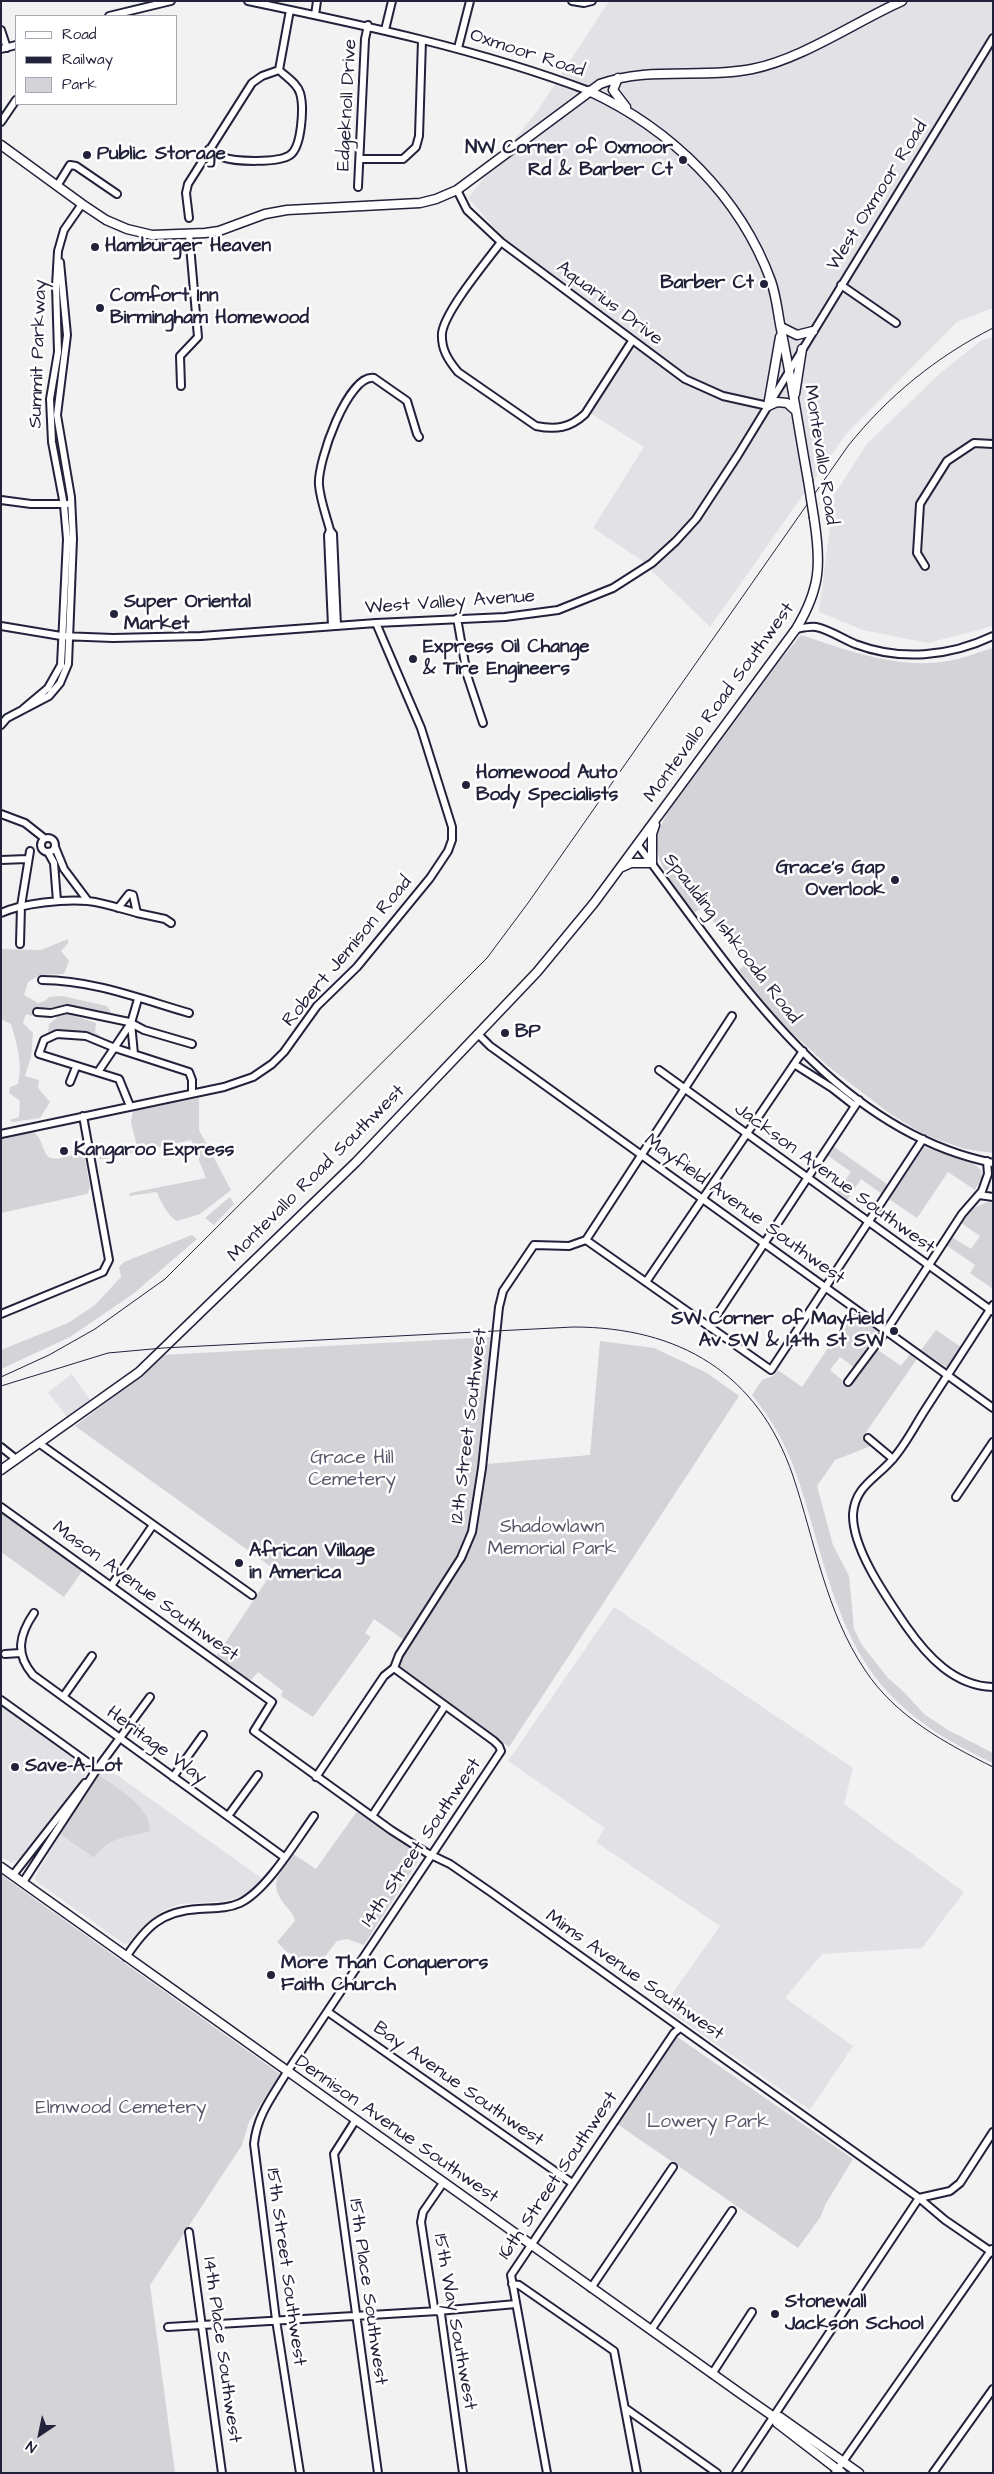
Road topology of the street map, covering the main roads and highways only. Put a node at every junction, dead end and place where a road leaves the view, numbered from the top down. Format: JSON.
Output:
{"nodes":[{"id":1,"x":902,"y":1,"type":"edge"},
{"id":2,"x":618,"y":78,"type":"junction"},
{"id":3,"x":589,"y":91,"type":"junction"},
{"id":4,"x":633,"y":114,"type":"junction"},
{"id":5,"x":2,"y":145,"type":"edge"},
{"id":6,"x":780,"y":327,"type":"junction"},
{"id":7,"x":813,"y":332,"type":"road end"},
{"id":8,"x":802,"y":349,"type":"road end"},
{"id":9,"x":794,"y":401,"type":"junction"},
{"id":10,"x":796,"y":411,"type":"junction"},
{"id":11,"x":818,"y":546,"type":"joint"},
{"id":12,"x":656,"y":819,"type":"junction"},
{"id":13,"x":620,"y":868,"type":"junction"},
{"id":14,"x":1,"y":1470,"type":"edge"},
{"id":15,"x":1,"y":1867,"type":"edge"},
{"id":16,"x":774,"y":2417,"type":"junction"},
{"id":17,"x":838,"y":2472,"type":"edge"},
{"id":18,"x":858,"y":2473,"type":"edge"}],
"edges":[{"from":1,"to":2,"type":"main road","name":"Oxmoor Road"},
{"from":2,"to":3,"type":"main road","name":"Oxmoor Road"},
{"from":2,"to":4,"type":"main road"},
{"from":3,"to":4,"type":"main road"},
{"from":3,"to":5,"type":"main road"},
{"from":4,"to":6,"type":"main road","name":"Montevallo Road"},
{"from":6,"to":7,"type":"main road"},
{"from":6,"to":9,"type":"main road","name":"Montevallo Road"},
{"from":6,"to":10,"type":"main road"},
{"from":8,"to":9,"type":"main road"},
{"from":9,"to":10,"type":"main road","name":"Montevallo Road"},
{"from":10,"to":11,"type":"main road","name":"Montevallo Road","bridge":true},
{"from":11,"to":12,"type":"main road","name":"Montevallo Road Southwest"},
{"from":12,"to":13,"type":"main road","name":"Montevallo Road Southwest"},
{"from":12,"to":13,"type":"main road"},
{"from":13,"to":14,"type":"main road","name":"Montevallo Road Southwest"},
{"from":15,"to":16,"type":"main road","name":"Dennison Avenue Southwest"},
{"from":16,"to":17,"type":"main road","name":"Dennison Avenue Southwest"},
{"from":16,"to":18,"type":"main road","name":"Dennison Avenue Southwest"}]}
